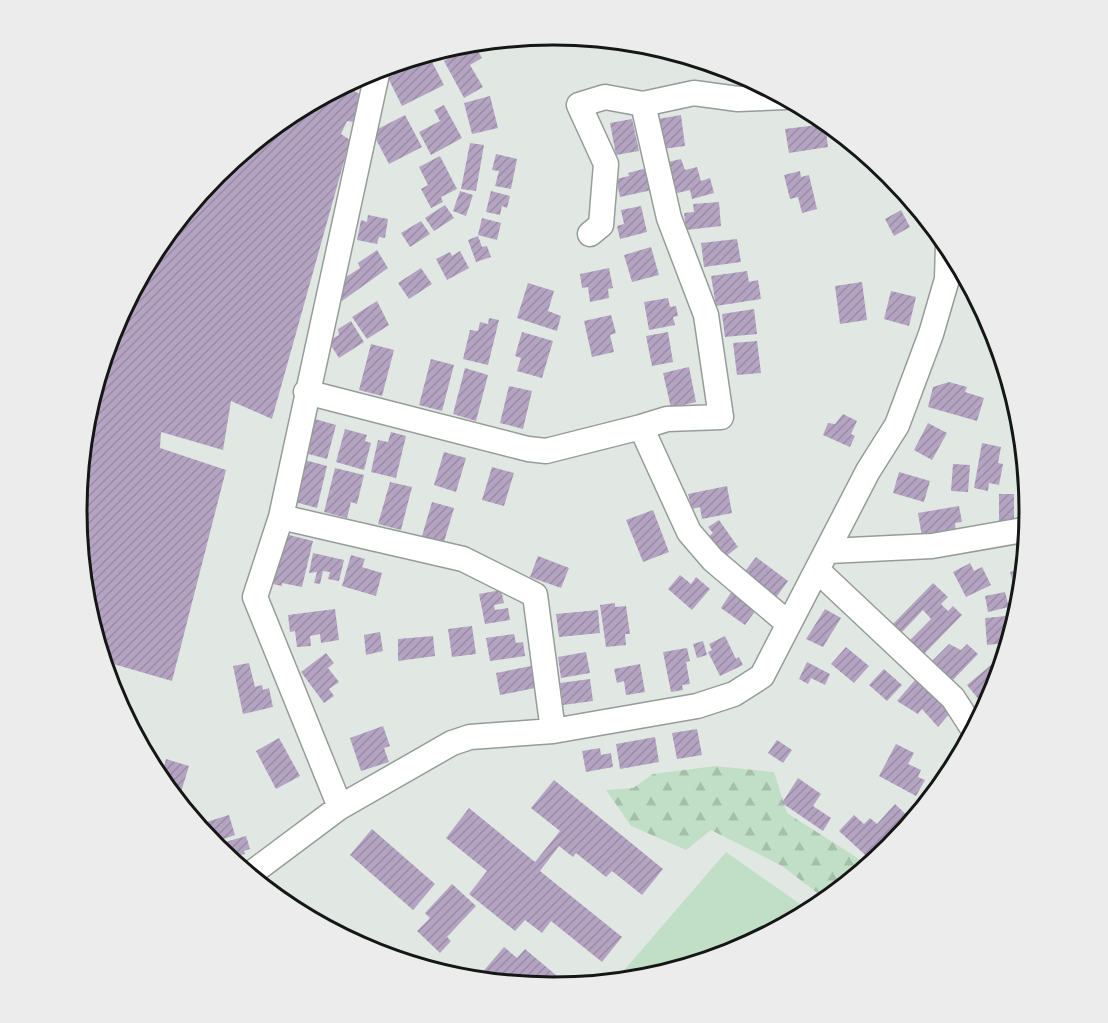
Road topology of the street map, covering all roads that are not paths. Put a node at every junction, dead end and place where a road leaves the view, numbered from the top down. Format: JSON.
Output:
{"nodes":[{"id":1,"x":375,"y":81,"type":"edge"},
{"id":2,"x":769,"y":98,"type":"edge"},
{"id":3,"x":644,"y":104,"type":"junction"},
{"id":4,"x":590,"y":234,"type":"dead end"},
{"id":5,"x":949,"y":263,"type":"edge"},
{"id":6,"x":306,"y":392,"type":"junction"},
{"id":7,"x":641,"y":426,"type":"junction"},
{"id":8,"x":281,"y":517,"type":"junction"},
{"id":9,"x":1020,"y":531,"type":"edge"},
{"id":10,"x":823,"y":561,"type":"junction"},
{"id":11,"x":789,"y":624,"type":"junction"},
{"id":12,"x":969,"y":723,"type":"edge"},
{"id":13,"x":553,"y":731,"type":"junction"},
{"id":14,"x":340,"y":807,"type":"junction"},
{"id":15,"x":256,"y":870,"type":"edge"}],
"edges":[{"from":1,"to":6,"type":"street"},
{"from":2,"to":3,"type":"street"},
{"from":3,"to":4,"type":"street"},
{"from":3,"to":7,"type":"street"},
{"from":5,"to":10,"type":"street"},
{"from":6,"to":7,"type":"street"},
{"from":6,"to":8,"type":"street"},
{"from":7,"to":11,"type":"street"},
{"from":8,"to":13,"type":"street"},
{"from":8,"to":14,"type":"street"},
{"from":9,"to":10,"type":"street"},
{"from":10,"to":11,"type":"street"},
{"from":10,"to":12,"type":"street"},
{"from":11,"to":13,"type":"street"},
{"from":13,"to":14,"type":"street"},
{"from":14,"to":15,"type":"street"}]}
